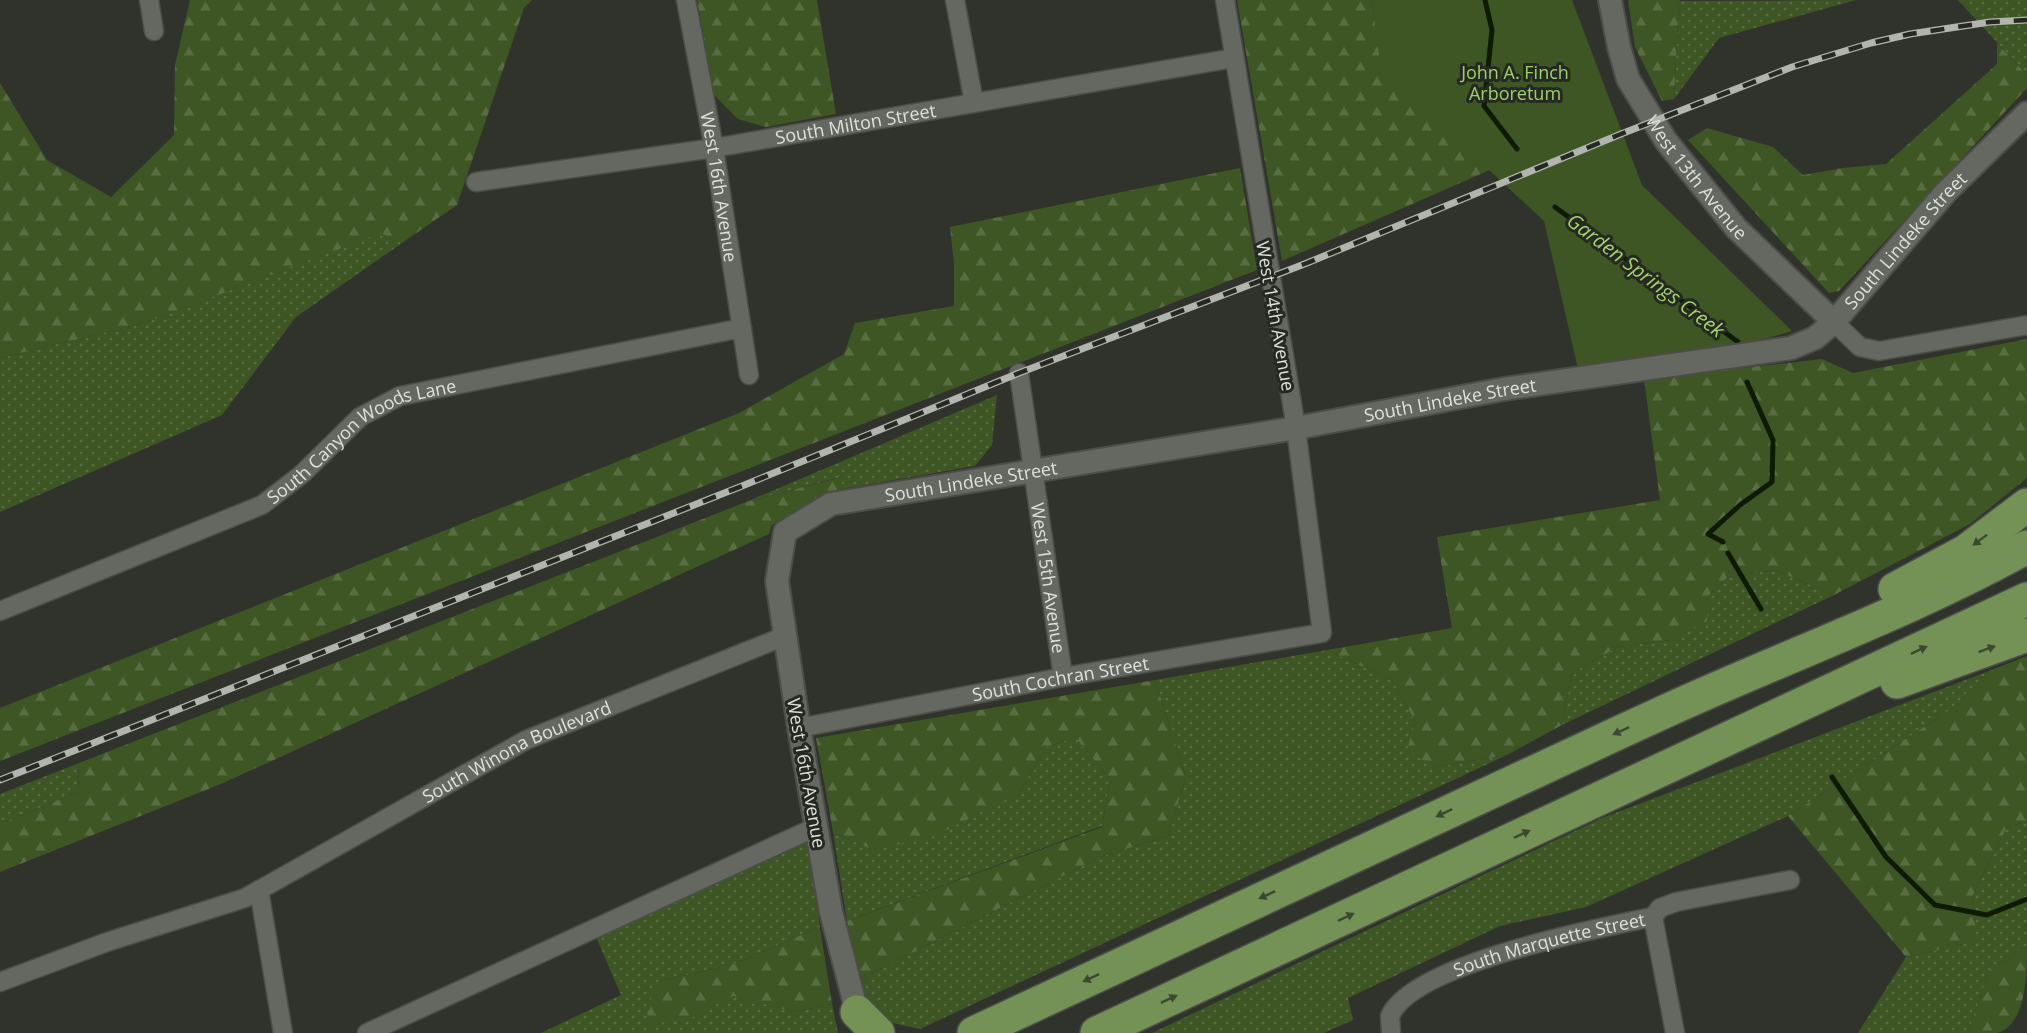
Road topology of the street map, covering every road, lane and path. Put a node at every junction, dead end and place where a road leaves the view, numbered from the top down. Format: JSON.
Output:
{"nodes":[{"id":1,"x":149,"y":0,"type":"edge"},
{"id":2,"x":686,"y":0,"type":"edge"},
{"id":3,"x":955,"y":0,"type":"edge"},
{"id":4,"x":1225,"y":0,"type":"edge"},
{"id":5,"x":1610,"y":0,"type":"edge"},
{"id":6,"x":154,"y":31,"type":"dead end"},
{"id":7,"x":1234,"y":58,"type":"junction"},
{"id":8,"x":974,"y":103,"type":"junction"},
{"id":9,"x":2027,"y":113,"type":"edge"},
{"id":10,"x":714,"y":148,"type":"junction"},
{"id":11,"x":476,"y":182,"type":"dead end"},
{"id":12,"x":1834,"y":322,"type":"junction"},
{"id":13,"x":2027,"y":325,"type":"edge"},
{"id":14,"x":742,"y":328,"type":"junction"},
{"id":15,"x":1019,"y":373,"type":"dead end"},
{"id":16,"x":749,"y":375,"type":"dead end"},
{"id":17,"x":1296,"y":428,"type":"junction"},
{"id":18,"x":1034,"y":470,"type":"junction"},
{"id":19,"x":2027,"y":505,"type":"edge"},
{"id":20,"x":785,"y":532,"type":"joint"},
{"id":21,"x":2027,"y":547,"type":"edge"},
{"id":22,"x":2027,"y":599,"type":"edge"},
{"id":23,"x":0,"y":611,"type":"edge"},
{"id":24,"x":1322,"y":633,"type":"joint"},
{"id":25,"x":2027,"y":635,"type":"edge"},
{"id":26,"x":785,"y":636,"type":"junction"},
{"id":27,"x":1063,"y":677,"type":"junction"},
{"id":28,"x":1674,"y":707,"type":"junction"},
{"id":29,"x":799,"y":728,"type":"junction"},
{"id":30,"x":1714,"y":747,"type":"junction"},
{"id":31,"x":816,"y":827,"type":"junction"},
{"id":32,"x":1790,"y":880,"type":"dead end"},
{"id":33,"x":259,"y":891,"type":"junction"},
{"id":34,"x":1653,"y":917,"type":"junction"},
{"id":35,"x":0,"y":982,"type":"edge"},
{"id":36,"x":867,"y":1023,"type":"edge"},
{"id":37,"x":1390,"y":1024,"type":"edge"},
{"id":38,"x":283,"y":1033,"type":"edge"},
{"id":39,"x":367,"y":1033,"type":"edge"},
{"id":40,"x":974,"y":1033,"type":"edge"},
{"id":41,"x":1097,"y":1033,"type":"edge"},
{"id":42,"x":1675,"y":1033,"type":"edge"}],
"edges":[{"from":1,"to":6,"type":"street"},
{"from":2,"to":10,"type":"street","name":"West 16th Avenue"},
{"from":3,"to":8,"type":"street"},
{"from":4,"to":7,"type":"street","name":"West 14th Avenue"},
{"from":5,"to":12,"type":"street","name":"West 13th Avenue"},
{"from":7,"to":8,"type":"street","name":"South Milton Street"},
{"from":7,"to":17,"type":"street","name":"West 14th Avenue"},
{"from":8,"to":10,"type":"street","name":"South Milton Street"},
{"from":9,"to":12,"type":"street","name":"South Lindeke Street"},
{"from":10,"to":11,"type":"street","name":"South Milton Street"},
{"from":10,"to":14,"type":"street","name":"West 16th Avenue"},
{"from":12,"to":13,"type":"street"},
{"from":12,"to":17,"type":"street","name":"South Lindeke Street"},
{"from":14,"to":16,"type":"street","name":"West 16th Avenue"},
{"from":14,"to":23,"type":"street","name":"South Canyon Woods Lane"},
{"from":15,"to":18,"type":"street","name":"West 15th Avenue"},
{"from":17,"to":18,"type":"street","name":"South Lindeke Street"},
{"from":17,"to":24,"type":"street","name":"West 14th Avenue"},
{"from":18,"to":20,"type":"street","name":"South Lindeke Street"},
{"from":18,"to":27,"type":"street","name":"West 15th Avenue"},
{"from":19,"to":28,"type":"highway","one_way":true},
{"from":20,"to":26,"type":"street","name":"West 16th Avenue"},
{"from":21,"to":28,"type":"highway"},
{"from":30,"to":22,"type":"highway","one_way":true},
{"from":24,"to":27,"type":"street","name":"South Cochran Street"},
{"from":30,"to":25,"type":"highway","one_way":true},
{"from":26,"to":29,"type":"street","name":"West 16th Avenue"},
{"from":26,"to":33,"type":"street","name":"South Winona Boulevard"},
{"from":27,"to":29,"type":"street","name":"South Cochran Street"},
{"from":28,"to":40,"type":"highway","one_way":true},
{"from":29,"to":31,"type":"street","name":"West 16th Avenue"},
{"from":41,"to":30,"type":"highway","one_way":true},
{"from":31,"to":36,"type":"street","name":"West 16th Avenue"},
{"from":31,"to":39,"type":"street"},
{"from":32,"to":34,"type":"street","name":"South Marquette Street"},
{"from":33,"to":35,"type":"street","name":"South Winona Boulevard"},
{"from":33,"to":38,"type":"street"},
{"from":34,"to":37,"type":"street","name":"South Marquette Street"},
{"from":34,"to":42,"type":"street"}]}
